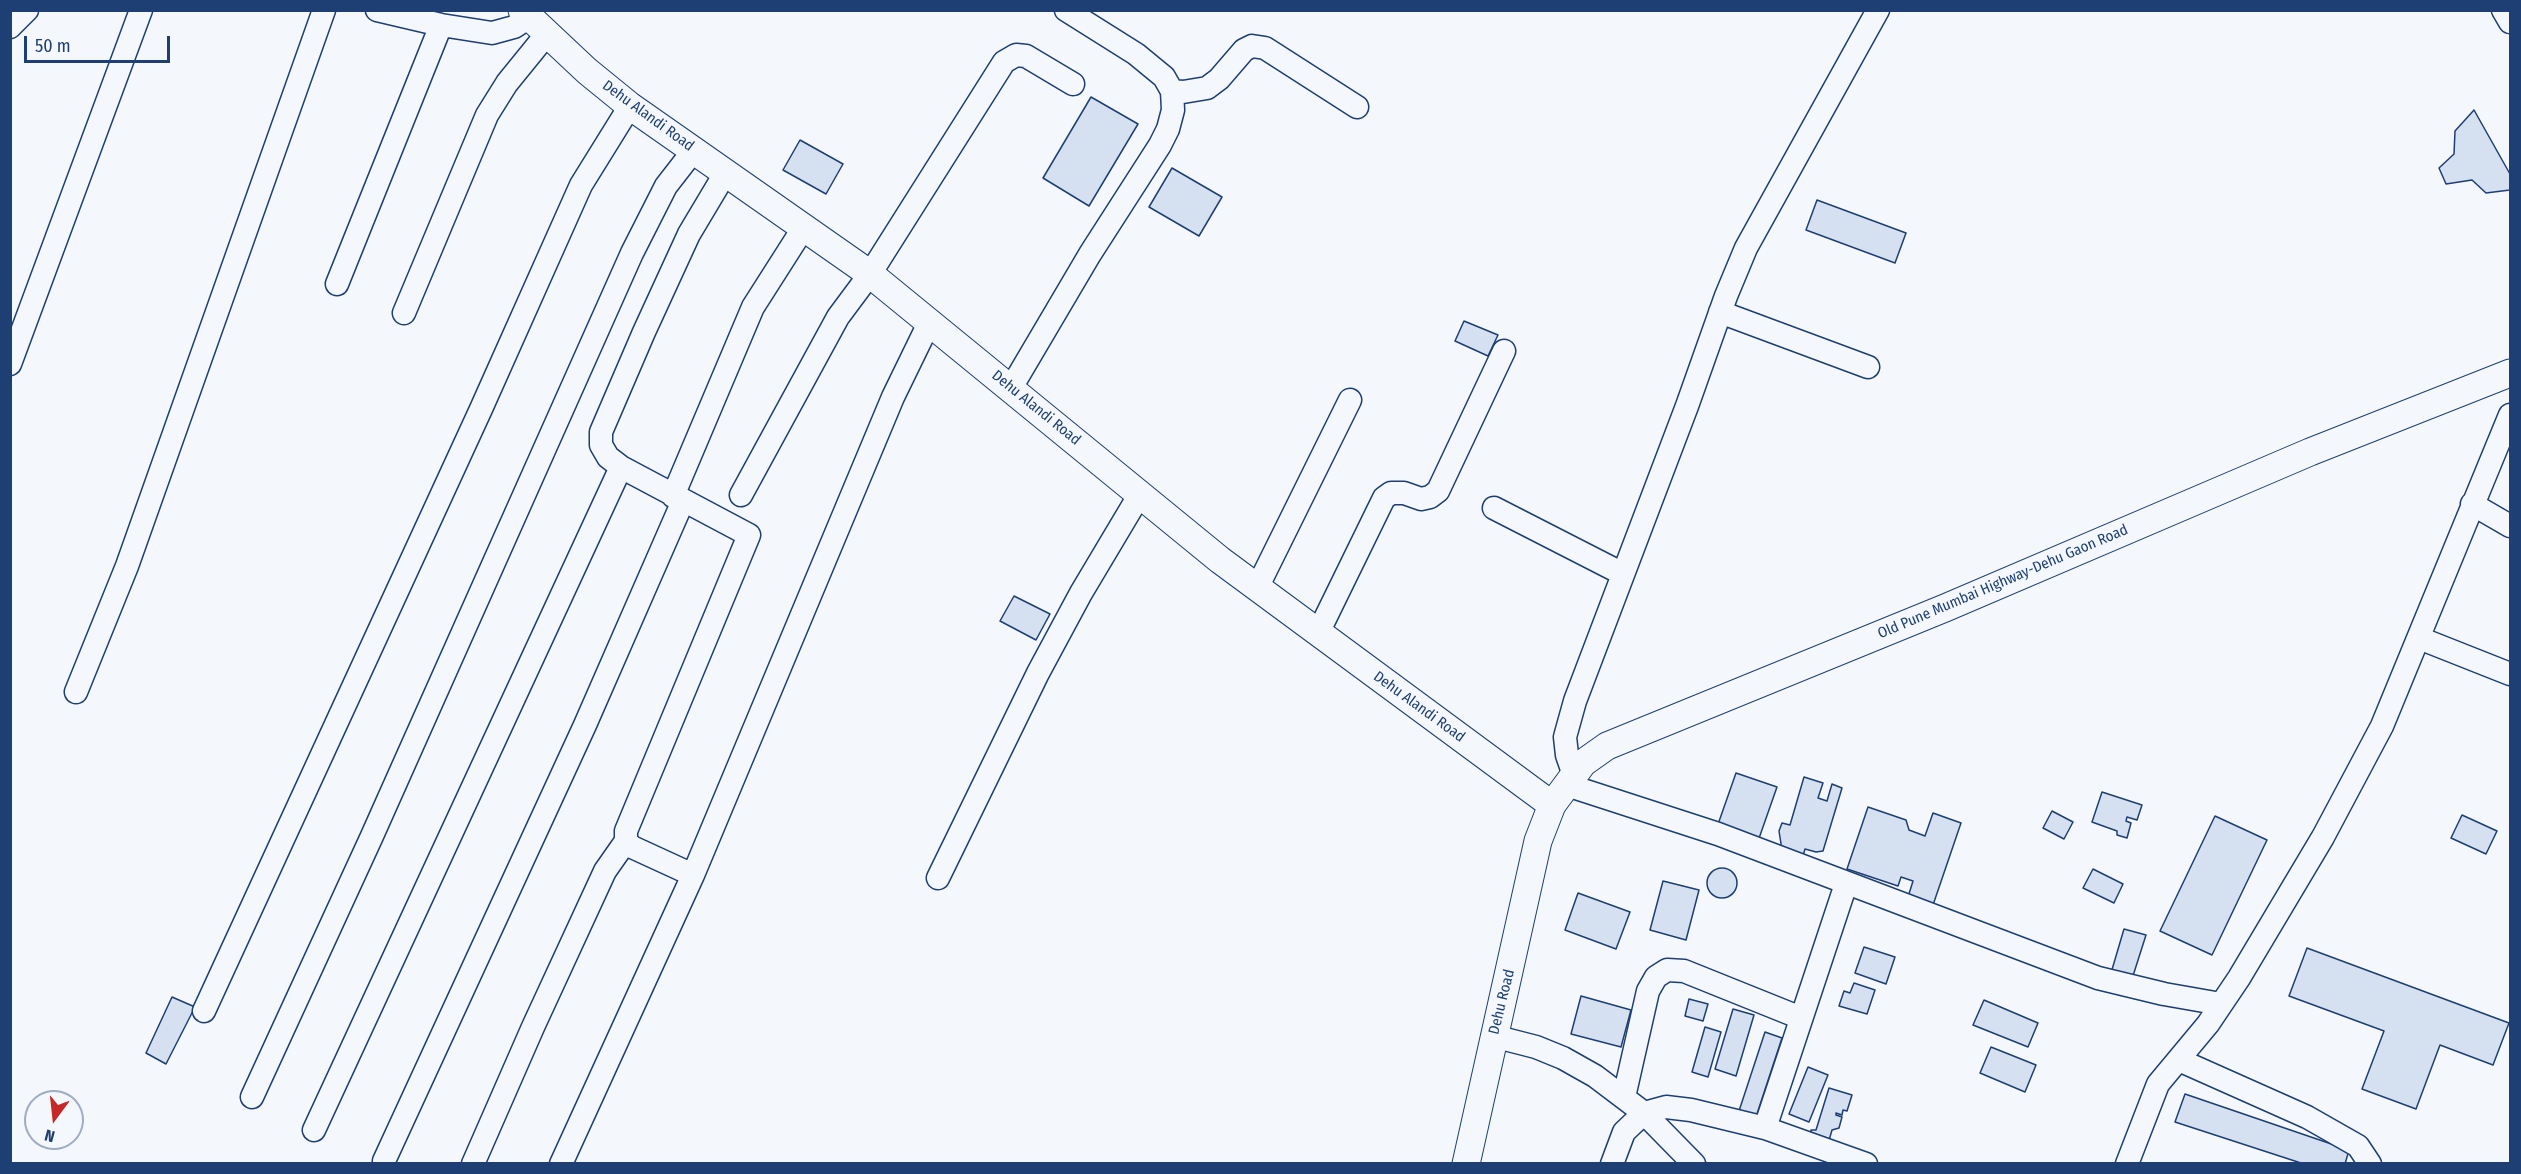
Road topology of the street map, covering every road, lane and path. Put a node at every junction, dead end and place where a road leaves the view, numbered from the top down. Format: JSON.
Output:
{"nodes":[{"id":1,"x":27,"y":10,"type":"edge"},
{"id":2,"x":141,"y":10,"type":"edge"},
{"id":3,"x":324,"y":10,"type":"edge"},
{"id":4,"x":377,"y":10,"type":"edge"},
{"id":5,"x":1066,"y":10,"type":"edge"},
{"id":6,"x":1878,"y":10,"type":"edge"},
{"id":7,"x":2503,"y":10,"type":"edge"},
{"id":8,"x":532,"y":21,"type":"edge"},
{"id":9,"x":2511,"y":22,"type":"edge"},
{"id":10,"x":441,"y":25,"type":"junction"},
{"id":11,"x":10,"y":27,"type":"edge"},
{"id":12,"x":1073,"y":84,"type":"dead end"},
{"id":13,"x":1172,"y":91,"type":"junction"},
{"id":14,"x":630,"y":106,"type":"junction"},
{"id":15,"x":1357,"y":107,"type":"dead end"},
{"id":16,"x":694,"y":150,"type":"junction"},
{"id":17,"x":726,"y":172,"type":"junction"},
{"id":18,"x":804,"y":227,"type":"junction"},
{"id":19,"x":870,"y":274,"type":"junction"},
{"id":20,"x":337,"y":284,"type":"dead end"},
{"id":21,"x":1720,"y":312,"type":"junction"},
{"id":22,"x":404,"y":313,"type":"dead end"},
{"id":23,"x":929,"y":323,"type":"junction"},
{"id":24,"x":1504,"y":351,"type":"dead end"},
{"id":25,"x":10,"y":364,"type":"edge"},
{"id":26,"x":1868,"y":367,"type":"dead end"},
{"id":27,"x":2511,"y":373,"type":"edge"},
{"id":28,"x":1011,"y":388,"type":"junction"},
{"id":29,"x":1350,"y":400,"type":"dead end"},
{"id":30,"x":2511,"y":416,"type":"edge"},
{"id":31,"x":621,"y":467,"type":"junction"},
{"id":32,"x":1140,"y":494,"type":"junction"},
{"id":33,"x":741,"y":495,"type":"dead end"},
{"id":34,"x":678,"y":498,"type":"junction"},
{"id":35,"x":2472,"y":504,"type":"junction"},
{"id":36,"x":1494,"y":508,"type":"dead end"},
{"id":37,"x":2511,"y":526,"type":"edge"},
{"id":38,"x":1623,"y":574,"type":"junction"},
{"id":39,"x":1257,"y":588,"type":"junction"},
{"id":40,"x":1317,"y":633,"type":"junction"},
{"id":41,"x":2419,"y":638,"type":"junction"},
{"id":42,"x":2511,"y":674,"type":"edge"},
{"id":43,"x":76,"y":692,"type":"dead end"},
{"id":44,"x":1564,"y":788,"type":"junction"},
{"id":45,"x":626,"y":841,"type":"junction"},
{"id":46,"x":1538,"y":841,"type":"joint"},
{"id":47,"x":693,"y":875,"type":"junction"},
{"id":48,"x":938,"y":878,"type":"dead end"},
{"id":49,"x":1846,"y":884,"type":"junction"},
{"id":50,"x":2221,"y":1004,"type":"junction"},
{"id":51,"x":204,"y":1011,"type":"dead end"},
{"id":52,"x":1801,"y":1018,"type":"junction"},
{"id":53,"x":1493,"y":1036,"type":"junction"},
{"id":54,"x":2179,"y":1060,"type":"junction"},
{"id":55,"x":252,"y":1097,"type":"dead end"},
{"id":56,"x":1624,"y":1098,"type":"junction"},
{"id":57,"x":1644,"y":1113,"type":"junction"},
{"id":58,"x":1765,"y":1128,"type":"junction"},
{"id":59,"x":314,"y":1130,"type":"dead end"},
{"id":60,"x":384,"y":1161,"type":"dead end"},
{"id":61,"x":2372,"y":1163,"type":"edge"},
{"id":62,"x":473,"y":1164,"type":"edge"},
{"id":63,"x":561,"y":1164,"type":"edge"},
{"id":64,"x":1466,"y":1164,"type":"edge"},
{"id":65,"x":1611,"y":1164,"type":"edge"},
{"id":66,"x":1694,"y":1164,"type":"edge"},
{"id":67,"x":1866,"y":1164,"type":"edge"},
{"id":68,"x":2127,"y":1164,"type":"edge"}],
"edges":[{"from":1,"to":11,"type":"street"},
{"from":2,"to":25,"type":"street"},
{"from":3,"to":43,"type":"street"},
{"from":4,"to":10,"type":"street"},
{"from":5,"to":13,"type":"street"},
{"from":6,"to":21,"type":"street"},
{"from":7,"to":9,"type":"street"},
{"from":8,"to":10,"type":"street"},
{"from":8,"to":14,"type":"main road","name":"Dehu Alandi Road"},
{"from":8,"to":22,"type":"street"},
{"from":10,"to":20,"type":"street"},
{"from":12,"to":19,"type":"street"},
{"from":13,"to":15,"type":"street"},
{"from":13,"to":28,"type":"street"},
{"from":14,"to":16,"type":"main road","name":"Dehu Alandi Road"},
{"from":14,"to":51,"type":"street"},
{"from":16,"to":17,"type":"main road","name":"Dehu Alandi Road"},
{"from":16,"to":55,"type":"street"},
{"from":17,"to":18,"type":"main road","name":"Dehu Alandi Road"},
{"from":17,"to":31,"type":"street"},
{"from":18,"to":19,"type":"main road","name":"Dehu Alandi Road"},
{"from":18,"to":34,"type":"street"},
{"from":19,"to":23,"type":"main road","name":"Dehu Alandi Road"},
{"from":19,"to":33,"type":"street"},
{"from":21,"to":26,"type":"street"},
{"from":21,"to":38,"type":"street"},
{"from":23,"to":28,"type":"main road","name":"Dehu Alandi Road"},
{"from":23,"to":47,"type":"street"},
{"from":24,"to":40,"type":"street"},
{"from":27,"to":44,"type":"main road","name":"Old Pune Mumbai Highway-Dehu Gaon Road"},
{"from":28,"to":32,"type":"main road","name":"Dehu Alandi Road"},
{"from":29,"to":39,"type":"street"},
{"from":30,"to":35,"type":"street"},
{"from":31,"to":34,"type":"street"},
{"from":31,"to":59,"type":"street"},
{"from":32,"to":39,"type":"main road","name":"Dehu Alandi Road"},
{"from":32,"to":48,"type":"street"},
{"from":34,"to":45,"type":"street"},
{"from":34,"to":60,"type":"street"},
{"from":35,"to":37,"type":"street"},
{"from":35,"to":41,"type":"street"},
{"from":36,"to":38,"type":"street"},
{"from":38,"to":44,"type":"street"},
{"from":39,"to":40,"type":"main road","name":"Dehu Alandi Road"},
{"from":40,"to":44,"type":"main road","name":"Dehu Alandi Road"},
{"from":41,"to":42,"type":"street"},
{"from":41,"to":50,"type":"street"},
{"from":44,"to":46,"type":"main road","name":"Old Pune Mumbai Highway-Dehu Gaon Road"},
{"from":44,"to":49,"type":"street"},
{"from":45,"to":47,"type":"street"},
{"from":45,"to":62,"type":"street"},
{"from":46,"to":53,"type":"main road","name":"Dehu Road"},
{"from":47,"to":63,"type":"street"},
{"from":49,"to":50,"type":"street"},
{"from":49,"to":52,"type":"street"},
{"from":50,"to":54,"type":"street"},
{"from":52,"to":56,"type":"street"},
{"from":52,"to":58,"type":"street"},
{"from":53,"to":56,"type":"street"},
{"from":53,"to":64,"type":"main road","name":"Dehu Road"},
{"from":54,"to":61,"type":"street"},
{"from":54,"to":68,"type":"street"},
{"from":56,"to":57,"type":"street"},
{"from":57,"to":58,"type":"street"},
{"from":57,"to":65,"type":"street"},
{"from":57,"to":66,"type":"street"},
{"from":58,"to":67,"type":"street"}]}
